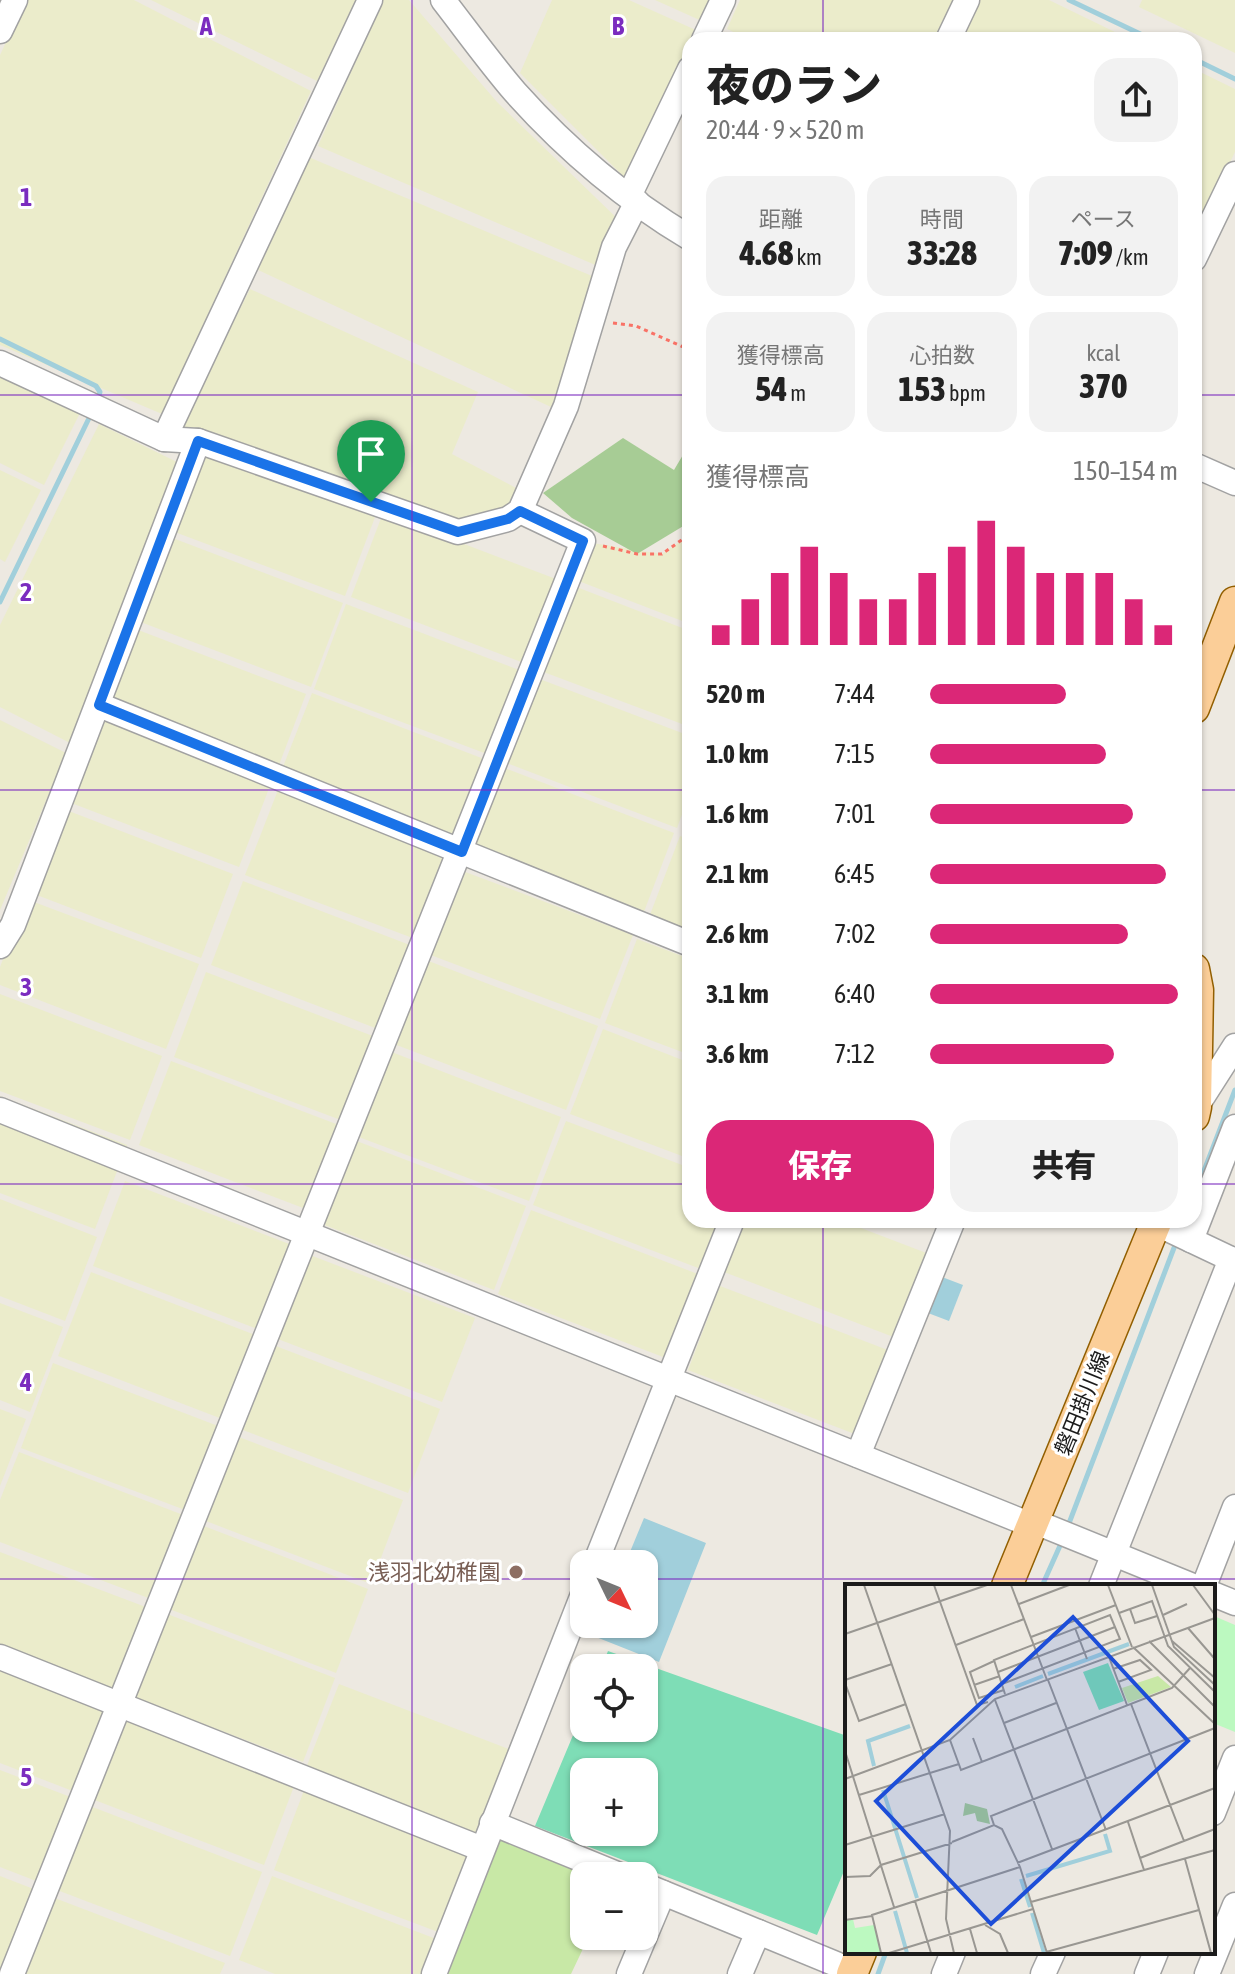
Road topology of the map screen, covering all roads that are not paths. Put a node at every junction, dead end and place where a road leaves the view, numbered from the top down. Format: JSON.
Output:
{"nodes":[{"id":1,"x":15,"y":0,"type":"edge"},
{"id":2,"x":370,"y":0,"type":"edge"},
{"id":3,"x":443,"y":0,"type":"edge"},
{"id":4,"x":723,"y":0,"type":"edge"},
{"id":5,"x":967,"y":0,"type":"edge"},
{"id":6,"x":0,"y":31,"type":"edge"},
{"id":7,"x":708,"y":32,"type":"edge"},
{"id":8,"x":952,"y":32,"type":"edge"},
{"id":9,"x":682,"y":87,"type":"edge"},
{"id":10,"x":1235,"y":174,"type":"edge"},
{"id":11,"x":633,"y":199,"type":"junction"},
{"id":12,"x":682,"y":233,"type":"edge"},
{"id":13,"x":1202,"y":242,"type":"edge"},
{"id":14,"x":0,"y":363,"type":"edge"},
{"id":15,"x":164,"y":439,"type":"junction"},
{"id":16,"x":198,"y":441,"type":"junction"},
{"id":17,"x":1202,"y":469,"type":"edge"},
{"id":18,"x":1235,"y":483,"type":"edge"},
{"id":19,"x":520,"y":511,"type":"junction"},
{"id":20,"x":1235,"y":602,"type":"edge"},
{"id":21,"x":1202,"y":685,"type":"edge"},
{"id":22,"x":99,"y":705,"type":"junction"},
{"id":23,"x":462,"y":852,"type":"junction"},
{"id":24,"x":682,"y":941,"type":"edge"},
{"id":25,"x":0,"y":946,"type":"edge"},
{"id":26,"x":1235,"y":1046,"type":"edge"},
{"id":27,"x":1202,"y":1100,"type":"edge"},
{"id":28,"x":0,"y":1110,"type":"edge"},
{"id":29,"x":1235,"y":1127,"type":"edge"},
{"id":30,"x":1202,"y":1212,"type":"edge"},
{"id":31,"x":729,"y":1228,"type":"edge"},
{"id":32,"x":950,"y":1228,"type":"edge"},
{"id":33,"x":1154,"y":1228,"type":"edge"},
{"id":34,"x":1168,"y":1228,"type":"edge"},
{"id":35,"x":1196,"y":1228,"type":"edge"},
{"id":36,"x":308,"y":1235,"type":"junction"},
{"id":37,"x":1191,"y":1240,"type":"junction"},
{"id":38,"x":1233,"y":1260,"type":"edge"},
{"id":39,"x":669,"y":1378,"type":"junction"},
{"id":40,"x":858,"y":1455,"type":"junction"},
{"id":41,"x":1235,"y":1507,"type":"edge"},
{"id":42,"x":1032,"y":1523,"type":"junction"},
{"id":43,"x":601,"y":1550,"type":"edge"},
{"id":44,"x":1114,"y":1553,"type":"junction"},
{"id":45,"x":1008,"y":1584,"type":"edge"},
{"id":46,"x":1102,"y":1584,"type":"edge"},
{"id":47,"x":1188,"y":1584,"type":"edge"},
{"id":48,"x":1205,"y":1584,"type":"edge"},
{"id":49,"x":1215,"y":1595,"type":"edge"},
{"id":50,"x":1235,"y":1603,"type":"edge"},
{"id":51,"x":570,"y":1627,"type":"edge"},
{"id":52,"x":0,"y":1657,"type":"edge"},
{"id":53,"x":121,"y":1705,"type":"junction"},
{"id":54,"x":1235,"y":1758,"type":"edge"},
{"id":55,"x":1215,"y":1808,"type":"edge"},
{"id":56,"x":492,"y":1823,"type":"junction"},
{"id":57,"x":482,"y":1849,"type":"junction"},
{"id":58,"x":588,"y":1862,"type":"edge"},
{"id":59,"x":658,"y":1891,"type":"edge"},
{"id":60,"x":1235,"y":1905,"type":"edge"},
{"id":61,"x":758,"y":1932,"type":"junction"},
{"id":62,"x":636,"y":1950,"type":"edge"},
{"id":63,"x":952,"y":1954,"type":"edge"},
{"id":64,"x":1052,"y":1954,"type":"edge"},
{"id":65,"x":1155,"y":1954,"type":"edge"},
{"id":66,"x":855,"y":1966,"type":"edge"},
{"id":67,"x":12,"y":1974,"type":"edge"},
{"id":68,"x":434,"y":1974,"type":"edge"},
{"id":69,"x":629,"y":1974,"type":"edge"},
{"id":70,"x":740,"y":1974,"type":"edge"},
{"id":71,"x":944,"y":1974,"type":"edge"},
{"id":72,"x":1043,"y":1974,"type":"edge"},
{"id":73,"x":1147,"y":1974,"type":"edge"},
{"id":74,"x":1207,"y":1974,"type":"edge"}],
"edges":[{"from":1,"to":6,"type":"street"},
{"from":2,"to":15,"type":"street"},
{"from":3,"to":11,"type":"street"},
{"from":4,"to":7,"type":"street"},
{"from":5,"to":8,"type":"street"},
{"from":9,"to":11,"type":"street"},
{"from":10,"to":13,"type":"street"},
{"from":11,"to":12,"type":"street"},
{"from":11,"to":19,"type":"street"},
{"from":14,"to":15,"type":"street"},
{"from":15,"to":16,"type":"street"},
{"from":16,"to":19,"type":"street"},
{"from":16,"to":22,"type":"street"},
{"from":17,"to":18,"type":"street"},
{"from":19,"to":23,"type":"street"},
{"from":20,"to":21,"type":"main road"},
{"from":22,"to":23,"type":"street"},
{"from":22,"to":25,"type":"street"},
{"from":23,"to":24,"type":"street"},
{"from":23,"to":36,"type":"street"},
{"from":26,"to":27,"type":"street"},
{"from":28,"to":36,"type":"street"},
{"from":29,"to":30,"type":"street"},
{"from":31,"to":39,"type":"street"},
{"from":32,"to":40,"type":"street"},
{"from":33,"to":42,"type":"main road","name":"磐田掛川線"},
{"from":34,"to":37,"type":"street"},
{"from":35,"to":37,"type":"street"},
{"from":36,"to":39,"type":"street"},
{"from":36,"to":53,"type":"street"},
{"from":37,"to":38,"type":"street"},
{"from":38,"to":44,"type":"street"},
{"from":39,"to":40,"type":"street"},
{"from":39,"to":43,"type":"street"},
{"from":40,"to":42,"type":"street"},
{"from":41,"to":48,"type":"street"},
{"from":42,"to":44,"type":"street"},
{"from":42,"to":45,"type":"main road","name":"磐田掛川線"},
{"from":44,"to":46,"type":"street"},
{"from":44,"to":47,"type":"street"},
{"from":49,"to":50,"type":"street"},
{"from":51,"to":56,"type":"street"},
{"from":52,"to":53,"type":"street"},
{"from":53,"to":57,"type":"street"},
{"from":53,"to":67,"type":"street"},
{"from":54,"to":55,"type":"street"},
{"from":56,"to":57,"type":"street"},
{"from":56,"to":58,"type":"street"},
{"from":57,"to":68,"type":"street"},
{"from":59,"to":61,"type":"street"},
{"from":60,"to":74,"type":"street"},
{"from":61,"to":66,"type":"street"},
{"from":61,"to":70,"type":"street"},
{"from":62,"to":69,"type":"street"},
{"from":63,"to":71,"type":"street"},
{"from":64,"to":72,"type":"street"},
{"from":65,"to":73,"type":"street"}]}
